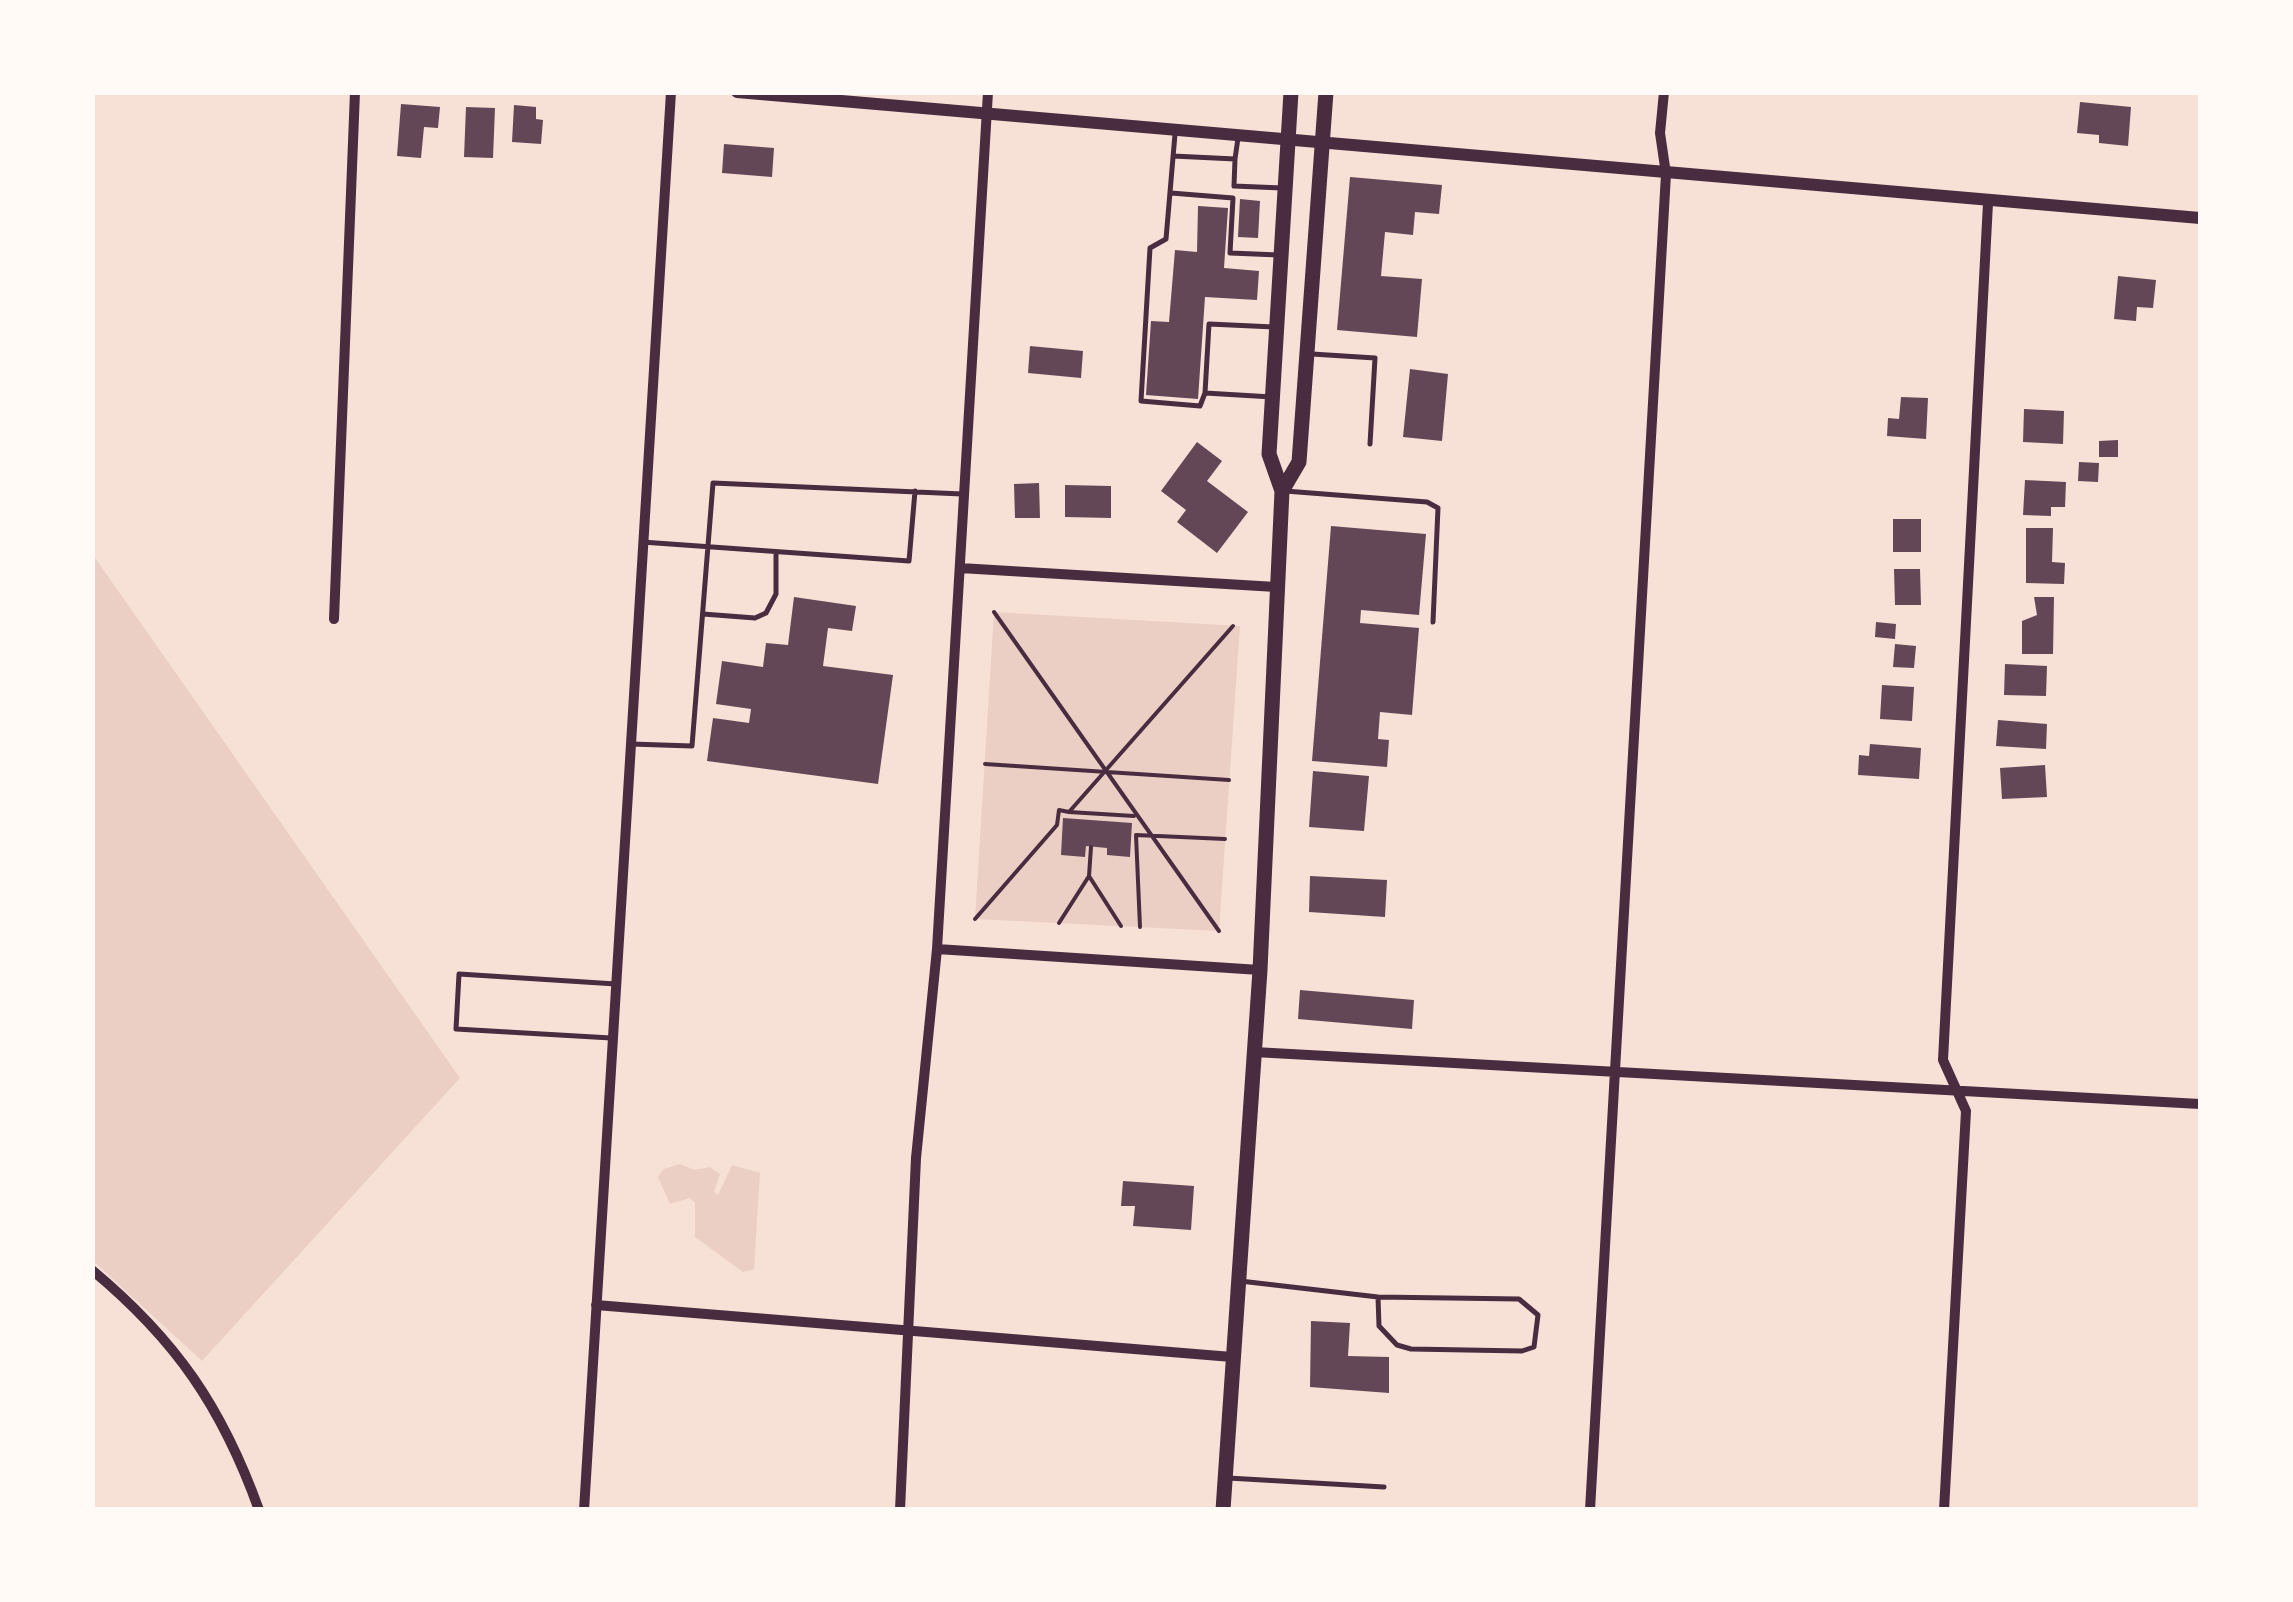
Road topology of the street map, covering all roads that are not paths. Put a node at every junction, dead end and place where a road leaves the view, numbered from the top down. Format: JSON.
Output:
{"nodes":[{"id":1,"x":355,"y":92,"type":"edge"},
{"id":2,"x":671,"y":92,"type":"edge"},
{"id":3,"x":738,"y":92,"type":"edge"},
{"id":4,"x":988,"y":92,"type":"edge"},
{"id":5,"x":1291,"y":92,"type":"edge"},
{"id":6,"x":1326,"y":92,"type":"edge"},
{"id":7,"x":1664,"y":92,"type":"edge"},
{"id":8,"x":987,"y":112,"type":"junction"},
{"id":9,"x":1176,"y":131,"type":"junction"},
{"id":10,"x":1238,"y":137,"type":"junction"},
{"id":11,"x":1288,"y":143,"type":"junction"},
{"id":12,"x":1322,"y":145,"type":"junction"},
{"id":13,"x":1172,"y":156,"type":"junction"},
{"id":14,"x":1235,"y":159,"type":"junction"},
{"id":15,"x":1666,"y":174,"type":"junction"},
{"id":16,"x":1234,"y":186,"type":"junction"},
{"id":17,"x":1285,"y":188,"type":"junction"},
{"id":18,"x":1171,"y":193,"type":"junction"},
{"id":19,"x":1233,"y":198,"type":"junction"},
{"id":20,"x":1988,"y":202,"type":"junction"},
{"id":21,"x":2200,"y":218,"type":"edge"},
{"id":22,"x":1282,"y":255,"type":"junction"},
{"id":23,"x":1277,"y":328,"type":"junction"},
{"id":24,"x":1276,"y":352,"type":"junction"},
{"id":25,"x":1309,"y":354,"type":"junction"},
{"id":26,"x":1205,"y":393,"type":"junction"},
{"id":27,"x":1273,"y":396,"type":"junction"},
{"id":28,"x":1370,"y":444,"type":"dead end"},
{"id":29,"x":1282,"y":491,"type":"junction"},
{"id":30,"x":915,"y":492,"type":"junction"},
{"id":31,"x":965,"y":494,"type":"junction"},
{"id":32,"x":642,"y":542,"type":"junction"},
{"id":33,"x":708,"y":548,"type":"junction"},
{"id":34,"x":776,"y":552,"type":"junction"},
{"id":35,"x":960,"y":568,"type":"junction"},
{"id":36,"x":1276,"y":587,"type":"junction"},
{"id":37,"x":702,"y":614,"type":"junction"},
{"id":38,"x":334,"y":618,"type":"dead end"},
{"id":39,"x":1433,"y":622,"type":"dead end"},
{"id":40,"x":631,"y":744,"type":"junction"},
{"id":41,"x":937,"y":949,"type":"junction"},
{"id":42,"x":1260,"y":970,"type":"junction"},
{"id":43,"x":616,"y":984,"type":"junction"},
{"id":44,"x":613,"y":1038,"type":"junction"},
{"id":45,"x":1254,"y":1052,"type":"junction"},
{"id":46,"x":1618,"y":1073,"type":"junction"},
{"id":47,"x":1954,"y":1089,"type":"junction"},
{"id":48,"x":2200,"y":1104,"type":"edge"},
{"id":49,"x":92,"y":1270,"type":"edge"},
{"id":50,"x":1237,"y":1280,"type":"junction"},
{"id":51,"x":1378,"y":1296,"type":"junction"},
{"id":52,"x":596,"y":1306,"type":"junction"},
{"id":53,"x":907,"y":1334,"type":"junction"},
{"id":54,"x":1232,"y":1357,"type":"junction"},
{"id":55,"x":1225,"y":1478,"type":"junction"},
{"id":56,"x":1384,"y":1487,"type":"dead end"},
{"id":57,"x":259,"y":1510,"type":"edge"},
{"id":58,"x":584,"y":1510,"type":"edge"},
{"id":59,"x":900,"y":1510,"type":"edge"},
{"id":60,"x":1224,"y":1510,"type":"edge"},
{"id":61,"x":1590,"y":1510,"type":"edge"},
{"id":62,"x":1944,"y":1510,"type":"edge"}],
"edges":[{"from":1,"to":38,"type":"street"},
{"from":2,"to":32,"type":"street"},
{"from":3,"to":8,"type":"street"},
{"from":4,"to":8,"type":"street"},
{"from":5,"to":11,"type":"main road"},
{"from":6,"to":12,"type":"main road"},
{"from":7,"to":15,"type":"street"},
{"from":8,"to":9,"type":"street"},
{"from":8,"to":31,"type":"street"},
{"from":9,"to":10,"type":"street"},
{"from":9,"to":13,"type":"lane"},
{"from":10,"to":11,"type":"street"},
{"from":10,"to":14,"type":"lane"},
{"from":11,"to":12,"type":"street"},
{"from":11,"to":17,"type":"main road"},
{"from":12,"to":15,"type":"street"},
{"from":12,"to":25,"type":"main road"},
{"from":13,"to":14,"type":"lane"},
{"from":13,"to":18,"type":"lane"},
{"from":14,"to":16,"type":"lane"},
{"from":15,"to":20,"type":"street"},
{"from":15,"to":46,"type":"street"},
{"from":16,"to":17,"type":"lane"},
{"from":16,"to":19,"type":"lane"},
{"from":17,"to":22,"type":"main road"},
{"from":18,"to":19,"type":"lane"},
{"from":18,"to":26,"type":"lane"},
{"from":19,"to":22,"type":"lane"},
{"from":20,"to":21,"type":"street"},
{"from":20,"to":47,"type":"street"},
{"from":22,"to":23,"type":"main road"},
{"from":23,"to":24,"type":"main road"},
{"from":23,"to":26,"type":"lane"},
{"from":24,"to":25,"type":"main road"},
{"from":24,"to":27,"type":"main road"},
{"from":25,"to":28,"type":"lane"},
{"from":25,"to":29,"type":"main road"},
{"from":26,"to":27,"type":"lane"},
{"from":27,"to":29,"type":"main road"},
{"from":29,"to":36,"type":"main road"},
{"from":29,"to":39,"type":"lane"},
{"from":30,"to":31,"type":"lane"},
{"from":30,"to":33,"type":"lane"},
{"from":30,"to":34,"type":"lane"},
{"from":31,"to":35,"type":"street"},
{"from":32,"to":33,"type":"lane"},
{"from":32,"to":40,"type":"street"},
{"from":33,"to":34,"type":"lane"},
{"from":33,"to":37,"type":"lane"},
{"from":34,"to":37,"type":"lane"},
{"from":35,"to":36,"type":"street"},
{"from":35,"to":41,"type":"street"},
{"from":36,"to":42,"type":"main road"},
{"from":37,"to":40,"type":"lane"},
{"from":40,"to":43,"type":"street"},
{"from":41,"to":42,"type":"street"},
{"from":41,"to":53,"type":"street"},
{"from":42,"to":45,"type":"main road"},
{"from":43,"to":44,"type":"street"},
{"from":43,"to":44,"type":"lane"},
{"from":44,"to":52,"type":"street"},
{"from":45,"to":46,"type":"street"},
{"from":45,"to":50,"type":"main road"},
{"from":46,"to":47,"type":"street"},
{"from":46,"to":61,"type":"street"},
{"from":47,"to":48,"type":"street"},
{"from":47,"to":62,"type":"street"},
{"from":49,"to":57,"type":"street"},
{"from":50,"to":51,"type":"lane"},
{"from":50,"to":54,"type":"main road"},
{"from":51,"to":51,"type":"lane"},
{"from":52,"to":53,"type":"street"},
{"from":52,"to":58,"type":"street"},
{"from":53,"to":54,"type":"street"},
{"from":53,"to":59,"type":"street"},
{"from":54,"to":55,"type":"main road"},
{"from":55,"to":56,"type":"lane"},
{"from":55,"to":60,"type":"main road"}]}
